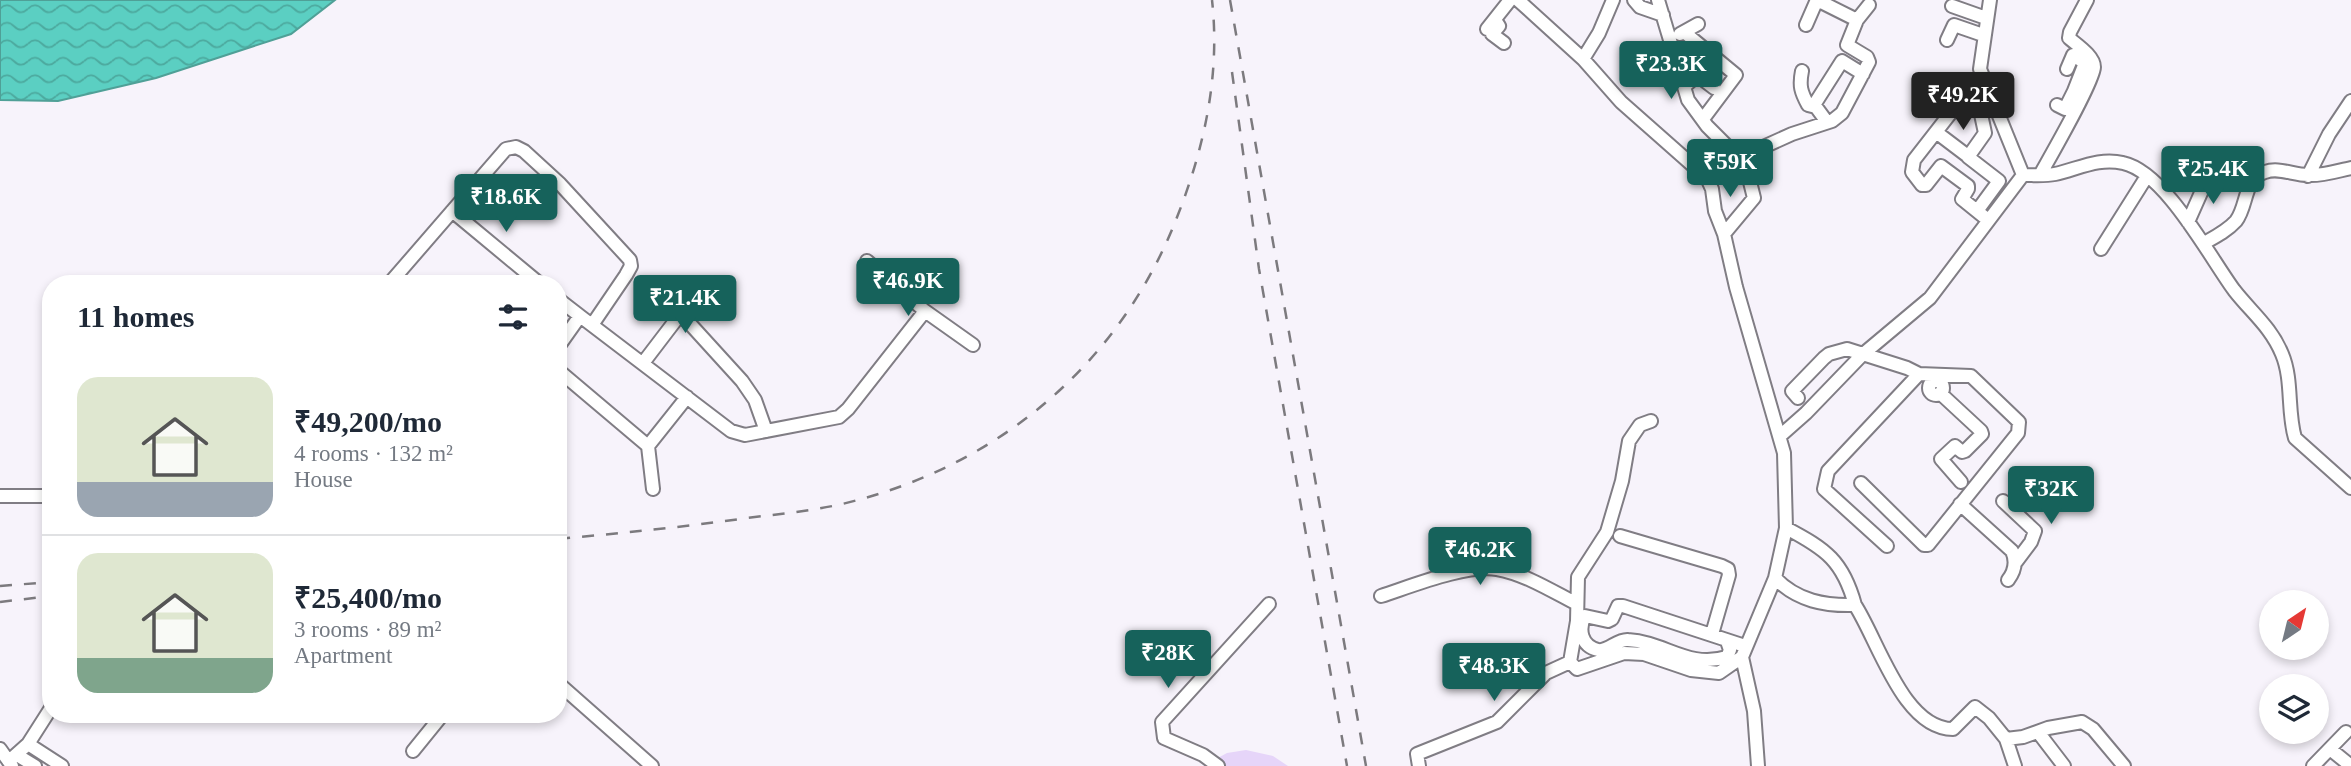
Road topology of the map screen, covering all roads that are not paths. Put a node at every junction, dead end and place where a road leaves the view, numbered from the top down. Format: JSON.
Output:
{"nodes":[{"id":1,"x":1510,"y":0,"type":"edge"},
{"id":2,"x":1518,"y":0,"type":"edge"},
{"id":3,"x":1613,"y":0,"type":"edge"},
{"id":4,"x":1634,"y":0,"type":"edge"},
{"id":5,"x":1658,"y":0,"type":"edge"},
{"id":6,"x":1990,"y":0,"type":"edge"},
{"id":7,"x":2087,"y":0,"type":"edge"},
{"id":8,"x":1869,"y":5,"type":"dead end"},
{"id":9,"x":1952,"y":6,"type":"dead end"},
{"id":10,"x":1663,"y":15,"type":"junction"},
{"id":11,"x":1982,"y":17,"type":"junction"},
{"id":12,"x":1857,"y":20,"type":"junction"},
{"id":13,"x":1698,"y":24,"type":"dead end"},
{"id":14,"x":1805,"y":25,"type":"dead end"},
{"id":15,"x":1684,"y":32,"type":"junction"},
{"id":16,"x":1979,"y":34,"type":"junction"},
{"id":17,"x":1670,"y":37,"type":"junction"},
{"id":18,"x":1947,"y":40,"type":"dead end"},
{"id":19,"x":1504,"y":43,"type":"dead end"},
{"id":20,"x":1583,"y":59,"type":"junction"},
{"id":21,"x":1801,"y":71,"type":"dead end"},
{"id":22,"x":1863,"y":74,"type":"junction"},
{"id":23,"x":2079,"y":81,"type":"junction"},
{"id":24,"x":1684,"y":87,"type":"junction"},
{"id":25,"x":1714,"y":88,"type":"dead end"},
{"id":26,"x":2351,"y":102,"type":"edge"},
{"id":27,"x":1814,"y":105,"type":"junction"},
{"id":28,"x":2057,"y":105,"type":"dead end"},
{"id":29,"x":1703,"y":119,"type":"junction"},
{"id":30,"x":1826,"y":122,"type":"junction"},
{"id":31,"x":1937,"y":132,"type":"junction"},
{"id":32,"x":1969,"y":158,"type":"junction"},
{"id":33,"x":2351,"y":168,"type":"edge"},
{"id":34,"x":1747,"y":170,"type":"junction"},
{"id":35,"x":2023,"y":175,"type":"junction"},
{"id":36,"x":2040,"y":175,"type":"junction"},
{"id":37,"x":2147,"y":176,"type":"junction"},
{"id":38,"x":2308,"y":176,"type":"junction"},
{"id":39,"x":2208,"y":177,"type":"dead end"},
{"id":40,"x":1999,"y":181,"type":"junction"},
{"id":41,"x":2011,"y":191,"type":"junction"},
{"id":42,"x":452,"y":211,"type":"junction"},
{"id":43,"x":1977,"y":211,"type":"junction"},
{"id":44,"x":1988,"y":220,"type":"junction"},
{"id":45,"x":2188,"y":222,"type":"junction"},
{"id":46,"x":1724,"y":234,"type":"junction"},
{"id":47,"x":2204,"y":243,"type":"junction"},
{"id":48,"x":2101,"y":249,"type":"dead end"},
{"id":49,"x":867,"y":261,"type":"dead end"},
{"id":50,"x":397,"y":275,"type":"edge"},
{"id":51,"x":529,"y":275,"type":"edge"},
{"id":52,"x":701,"y":286,"type":"dead end"},
{"id":53,"x":567,"y":306,"type":"edge"},
{"id":54,"x":925,"y":311,"type":"junction"},
{"id":55,"x":681,"y":314,"type":"junction"},
{"id":56,"x":580,"y":316,"type":"junction"},
{"id":57,"x":592,"y":325,"type":"junction"},
{"id":58,"x":567,"y":334,"type":"edge"},
{"id":59,"x":973,"y":345,"type":"dead end"},
{"id":60,"x":1862,"y":355,"type":"junction"},
{"id":61,"x":643,"y":363,"type":"junction"},
{"id":62,"x":1925,"y":377,"type":"junction"},
{"id":63,"x":567,"y":378,"type":"edge"},
{"id":64,"x":687,"y":397,"type":"junction"},
{"id":65,"x":1798,"y":397,"type":"dead end"},
{"id":66,"x":1651,"y":421,"type":"dead end"},
{"id":67,"x":766,"y":431,"type":"junction"},
{"id":68,"x":1780,"y":436,"type":"junction"},
{"id":69,"x":648,"y":446,"type":"junction"},
{"id":70,"x":1961,"y":482,"type":"dead end"},
{"id":71,"x":1861,"y":483,"type":"dead end"},
{"id":72,"x":2351,"y":488,"type":"edge"},
{"id":73,"x":653,"y":489,"type":"dead end"},
{"id":74,"x":0,"y":496,"type":"edge"},
{"id":75,"x":42,"y":496,"type":"edge"},
{"id":76,"x":2003,"y":501,"type":"dead end"},
{"id":77,"x":1960,"y":505,"type":"junction"},
{"id":78,"x":1786,"y":528,"type":"junction"},
{"id":79,"x":1620,"y":536,"type":"dead end"},
{"id":80,"x":1886,"y":546,"type":"dead end"},
{"id":81,"x":2016,"y":562,"type":"junction"},
{"id":82,"x":1775,"y":578,"type":"junction"},
{"id":83,"x":2008,"y":580,"type":"dead end"},
{"id":84,"x":1381,"y":596,"type":"dead end"},
{"id":85,"x":1269,"y":604,"type":"dead end"},
{"id":86,"x":1577,"y":604,"type":"junction"},
{"id":87,"x":1855,"y":605,"type":"junction"},
{"id":88,"x":1712,"y":634,"type":"junction"},
{"id":89,"x":1727,"y":640,"type":"junction"},
{"id":90,"x":1744,"y":651,"type":"junction"},
{"id":91,"x":1570,"y":662,"type":"junction"},
{"id":92,"x":567,"y":691,"type":"edge"},
{"id":93,"x":42,"y":722,"type":"edge"},
{"id":94,"x":436,"y":723,"type":"edge"},
{"id":95,"x":2038,"y":732,"type":"junction"},
{"id":96,"x":2346,"y":732,"type":"dead end"},
{"id":97,"x":2006,"y":738,"type":"junction"},
{"id":98,"x":28,"y":744,"type":"junction"},
{"id":99,"x":0,"y":748,"type":"edge"},
{"id":100,"x":2330,"y":748,"type":"junction"},
{"id":101,"x":413,"y":751,"type":"dead end"},
{"id":102,"x":12,"y":761,"type":"edge"},
{"id":103,"x":35,"y":766,"type":"edge"},
{"id":104,"x":62,"y":766,"type":"edge"},
{"id":105,"x":652,"y":766,"type":"edge"},
{"id":106,"x":1218,"y":766,"type":"edge"},
{"id":107,"x":1419,"y":766,"type":"edge"},
{"id":108,"x":1758,"y":766,"type":"edge"},
{"id":109,"x":2015,"y":766,"type":"edge"},
{"id":110,"x":2064,"y":766,"type":"edge"},
{"id":111,"x":2124,"y":766,"type":"edge"},
{"id":112,"x":2313,"y":766,"type":"edge"},
{"id":113,"x":2351,"y":766,"type":"edge"}],
"edges":[{"from":1,"to":19,"type":"street"},
{"from":2,"to":20,"type":"street"},
{"from":3,"to":20,"type":"street"},
{"from":4,"to":10,"type":"street"},
{"from":5,"to":10,"type":"street"},
{"from":6,"to":11,"type":"street"},
{"from":7,"to":23,"type":"street"},
{"from":8,"to":12,"type":"street"},
{"from":9,"to":11,"type":"street"},
{"from":10,"to":17,"type":"street"},
{"from":11,"to":16,"type":"street"},
{"from":12,"to":14,"type":"street"},
{"from":12,"to":22,"type":"street"},
{"from":13,"to":15,"type":"street"},
{"from":15,"to":17,"type":"street"},
{"from":15,"to":29,"type":"street"},
{"from":16,"to":18,"type":"street"},
{"from":16,"to":35,"type":"street"},
{"from":17,"to":24,"type":"street"},
{"from":20,"to":46,"type":"street"},
{"from":21,"to":27,"type":"street"},
{"from":22,"to":27,"type":"street"},
{"from":22,"to":30,"type":"street"},
{"from":23,"to":28,"type":"street"},
{"from":23,"to":36,"type":"street"},
{"from":24,"to":25,"type":"street"},
{"from":24,"to":29,"type":"street"},
{"from":26,"to":38,"type":"street"},
{"from":27,"to":30,"type":"street"},
{"from":29,"to":34,"type":"street"},
{"from":30,"to":34,"type":"street"},
{"from":31,"to":32,"type":"street"},
{"from":31,"to":32,"type":"street"},
{"from":31,"to":43,"type":"street"},
{"from":32,"to":40,"type":"street"},
{"from":33,"to":38,"type":"street"},
{"from":34,"to":46,"type":"street"},
{"from":35,"to":36,"type":"street"},
{"from":35,"to":41,"type":"street"},
{"from":36,"to":37,"type":"street"},
{"from":37,"to":45,"type":"street"},
{"from":37,"to":48,"type":"street"},
{"from":38,"to":47,"type":"street"},
{"from":39,"to":45,"type":"street"},
{"from":40,"to":41,"type":"street"},
{"from":40,"to":43,"type":"street"},
{"from":41,"to":44,"type":"street"},
{"from":42,"to":50,"type":"street"},
{"from":42,"to":51,"type":"street"},
{"from":42,"to":57,"type":"street"},
{"from":43,"to":44,"type":"street"},
{"from":44,"to":60,"type":"street"},
{"from":45,"to":47,"type":"street"},
{"from":46,"to":68,"type":"street"},
{"from":47,"to":72,"type":"street"},
{"from":49,"to":54,"type":"street"},
{"from":52,"to":55,"type":"street"},
{"from":53,"to":56,"type":"street"},
{"from":54,"to":59,"type":"street"},
{"from":54,"to":67,"type":"street"},
{"from":55,"to":61,"type":"street"},
{"from":55,"to":67,"type":"street"},
{"from":56,"to":57,"type":"street"},
{"from":56,"to":58,"type":"street"},
{"from":57,"to":61,"type":"street"},
{"from":60,"to":62,"type":"street"},
{"from":60,"to":65,"type":"street"},
{"from":60,"to":68,"type":"street"},
{"from":61,"to":64,"type":"street"},
{"from":62,"to":70,"type":"street"},
{"from":62,"to":77,"type":"street"},
{"from":62,"to":80,"type":"street"},
{"from":63,"to":69,"type":"street"},
{"from":64,"to":67,"type":"street"},
{"from":64,"to":69,"type":"street"},
{"from":66,"to":86,"type":"street"},
{"from":68,"to":78,"type":"street"},
{"from":69,"to":73,"type":"street"},
{"from":71,"to":77,"type":"street"},
{"from":74,"to":75,"type":"street"},
{"from":76,"to":81,"type":"street"},
{"from":77,"to":81,"type":"street"},
{"from":78,"to":82,"type":"street"},
{"from":78,"to":87,"type":"street"},
{"from":79,"to":88,"type":"street"},
{"from":81,"to":83,"type":"street"},
{"from":82,"to":87,"type":"street"},
{"from":82,"to":90,"type":"street"},
{"from":84,"to":86,"type":"street"},
{"from":85,"to":106,"type":"street"},
{"from":86,"to":91,"type":"street"},
{"from":87,"to":97,"type":"street"},
{"from":88,"to":89,"type":"street"},
{"from":88,"to":89,"type":"street"},
{"from":89,"to":90,"type":"street"},
{"from":90,"to":91,"type":"street"},
{"from":90,"to":108,"type":"street"},
{"from":91,"to":107,"type":"street"},
{"from":92,"to":105,"type":"street"},
{"from":93,"to":98,"type":"street"},
{"from":94,"to":101,"type":"street"},
{"from":95,"to":97,"type":"street"},
{"from":95,"to":110,"type":"street"},
{"from":95,"to":111,"type":"street"},
{"from":96,"to":100,"type":"street"},
{"from":97,"to":109,"type":"street"},
{"from":98,"to":102,"type":"street"},
{"from":98,"to":104,"type":"street"},
{"from":99,"to":102,"type":"street"},
{"from":100,"to":112,"type":"street"},
{"from":100,"to":113,"type":"street"},
{"from":102,"to":103,"type":"street"}]}
